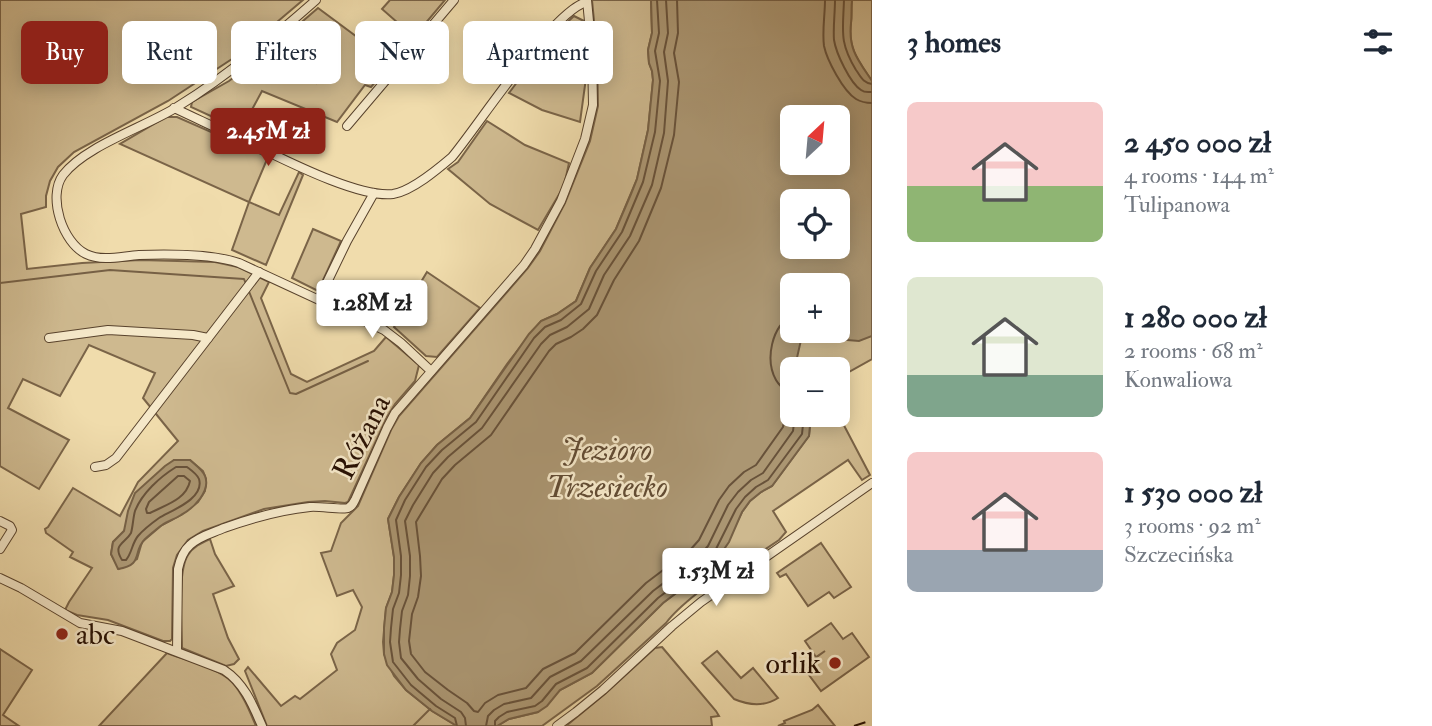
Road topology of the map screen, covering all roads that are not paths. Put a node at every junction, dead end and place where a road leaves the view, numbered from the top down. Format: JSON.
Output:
{"nodes":[{"id":1,"x":316,"y":0,"type":"edge"},
{"id":2,"x":454,"y":0,"type":"edge"},
{"id":3,"x":587,"y":1,"type":"edge"},
{"id":4,"x":174,"y":108,"type":"junction"},
{"id":5,"x":347,"y":126,"type":"dead end"},
{"id":6,"x":374,"y":193,"type":"junction"},
{"id":7,"x":259,"y":272,"type":"junction"},
{"id":8,"x":319,"y":299,"type":"junction"},
{"id":9,"x":49,"y":338,"type":"dead end"},
{"id":10,"x":208,"y":338,"type":"junction"},
{"id":11,"x":431,"y":371,"type":"junction"},
{"id":12,"x":95,"y":467,"type":"dead end"},
{"id":13,"x":872,"y":483,"type":"edge"},
{"id":14,"x":0,"y":521,"type":"edge"},
{"id":15,"x":0,"y":549,"type":"edge"},
{"id":16,"x":0,"y":578,"type":"edge"},
{"id":17,"x":177,"y":651,"type":"junction"},
{"id":18,"x":262,"y":726,"type":"edge"},
{"id":19,"x":557,"y":726,"type":"edge"}],
"edges":[{"from":1,"to":4,"type":"street"},
{"from":2,"to":5,"type":"street"},
{"from":3,"to":6,"type":"street"},
{"from":3,"to":11,"type":"street","name":"Różana"},
{"from":4,"to":6,"type":"street"},
{"from":4,"to":7,"type":"street"},
{"from":6,"to":8,"type":"street"},
{"from":7,"to":8,"type":"street"},
{"from":7,"to":10,"type":"street"},
{"from":8,"to":11,"type":"street"},
{"from":9,"to":10,"type":"street"},
{"from":10,"to":12,"type":"street"},
{"from":11,"to":17,"type":"street","name":"Różana"},
{"from":13,"to":19,"type":"street"},
{"from":14,"to":15,"type":"street"},
{"from":16,"to":17,"type":"street"},
{"from":17,"to":18,"type":"street"}]}
